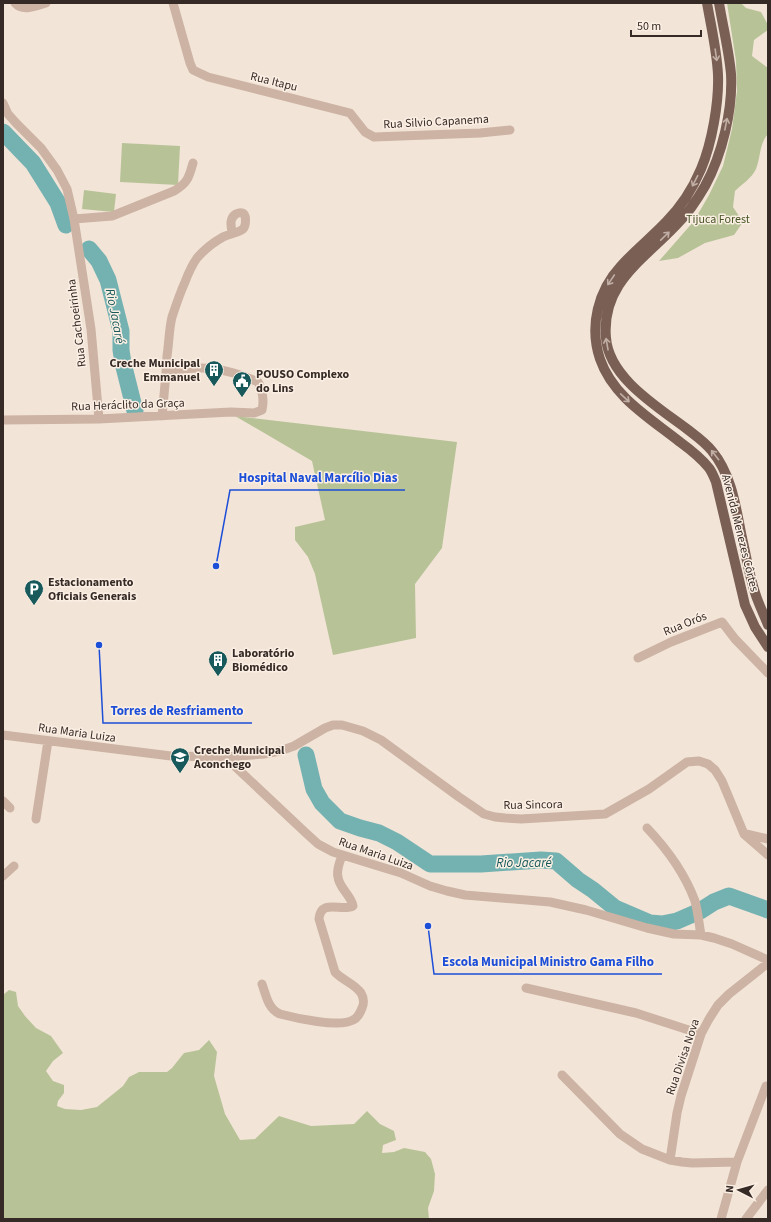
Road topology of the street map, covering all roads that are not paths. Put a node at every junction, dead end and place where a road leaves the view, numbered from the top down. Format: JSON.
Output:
{"nodes":[{"id":1,"x":14,"y":3,"type":"edge"},
{"id":2,"x":46,"y":3,"type":"edge"},
{"id":3,"x":173,"y":3,"type":"edge"},
{"id":4,"x":706,"y":3,"type":"edge"},
{"id":5,"x":719,"y":3,"type":"edge"},
{"id":6,"x":3,"y":103,"type":"edge"},
{"id":7,"x":350,"y":114,"type":"joint"},
{"id":8,"x":510,"y":130,"type":"dead end"},
{"id":9,"x":193,"y":163,"type":"dead end"},
{"id":10,"x":74,"y":219,"type":"junction"},
{"id":11,"x":232,"y":233,"type":"dead end"},
{"id":12,"x":166,"y":371,"type":"junction"},
{"id":13,"x":162,"y":416,"type":"junction"},
{"id":14,"x":98,"y":419,"type":"junction"},
{"id":15,"x":3,"y":420,"type":"edge"},
{"id":16,"x":768,"y":625,"type":"edge"},
{"id":17,"x":768,"y":646,"type":"edge"},
{"id":18,"x":638,"y":658,"type":"dead end"},
{"id":19,"x":768,"y":673,"type":"edge"},
{"id":20,"x":3,"y":735,"type":"edge"},
{"id":21,"x":48,"y":741,"type":"junction"},
{"id":22,"x":225,"y":757,"type":"junction"},
{"id":23,"x":36,"y":820,"type":"dead end"},
{"id":24,"x":647,"y":828,"type":"dead end"},
{"id":25,"x":744,"y":834,"type":"junction"},
{"id":26,"x":768,"y":839,"type":"edge"},
{"id":27,"x":342,"y":855,"type":"junction"},
{"id":28,"x":768,"y":855,"type":"edge"},
{"id":29,"x":14,"y":866,"type":"dead end"},
{"id":30,"x":3,"y":876,"type":"edge"},
{"id":31,"x":701,"y":935,"type":"junction"},
{"id":32,"x":768,"y":961,"type":"edge"},
{"id":33,"x":262,"y":984,"type":"dead end"},
{"id":34,"x":526,"y":988,"type":"dead end"},
{"id":35,"x":701,"y":1034,"type":"junction"},
{"id":36,"x":562,"y":1075,"type":"dead end"},
{"id":37,"x":766,"y":1086,"type":"dead end"},
{"id":38,"x":670,"y":1160,"type":"junction"},
{"id":39,"x":737,"y":1162,"type":"junction"},
{"id":40,"x":768,"y":1190,"type":"edge"},
{"id":41,"x":721,"y":1219,"type":"edge"},
{"id":42,"x":746,"y":1219,"type":"edge"}],
"edges":[{"from":1,"to":2,"type":"street"},
{"from":3,"to":7,"type":"street","name":"Rua Itapu"},
{"from":4,"to":17,"type":"main road","name":"Avenida Menezes Côrtes","one_way":true},
{"from":16,"to":5,"type":"main road","name":"Avenida Menezes Côrtes","one_way":true},
{"from":6,"to":10,"type":"street","name":"Rua Cachoeirinha"},
{"from":7,"to":8,"type":"street","name":"Rua Silvio Capanema"},
{"from":9,"to":10,"type":"street"},
{"from":10,"to":14,"type":"street","name":"Rua Cachoeirinha"},
{"from":11,"to":12,"type":"street"},
{"from":12,"to":13,"type":"street"},
{"from":12,"to":13,"type":"street","name":"Rua Heráclito da Graça"},
{"from":13,"to":14,"type":"street","name":"Rua Heráclito da Graça"},
{"from":14,"to":15,"type":"street","name":"Rua Heráclito da Graça"},
{"from":18,"to":19,"type":"street","name":"Rua Orós"},
{"from":20,"to":21,"type":"street","name":"Rua Maria Luiza"},
{"from":21,"to":22,"type":"street","name":"Rua Maria Luiza"},
{"from":21,"to":23,"type":"street"},
{"from":22,"to":25,"type":"street","name":"Rua Sincora"},
{"from":22,"to":27,"type":"street","name":"Rua Maria Luiza"},
{"from":24,"to":31,"type":"street"},
{"from":25,"to":26,"type":"street"},
{"from":25,"to":28,"type":"street","name":"Rua Sincora"},
{"from":27,"to":31,"type":"street","name":"Rua Maria Luiza"},
{"from":27,"to":33,"type":"street"},
{"from":29,"to":30,"type":"street"},
{"from":31,"to":32,"type":"street","name":"Rua Maria Luiza"},
{"from":32,"to":35,"type":"street","name":"Rua Divisa Nova"},
{"from":34,"to":35,"type":"street"},
{"from":35,"to":38,"type":"street","name":"Rua Divisa Nova"},
{"from":36,"to":38,"type":"street"},
{"from":37,"to":39,"type":"street"},
{"from":38,"to":39,"type":"street"},
{"from":39,"to":41,"type":"street"},
{"from":40,"to":42,"type":"street"}]}
